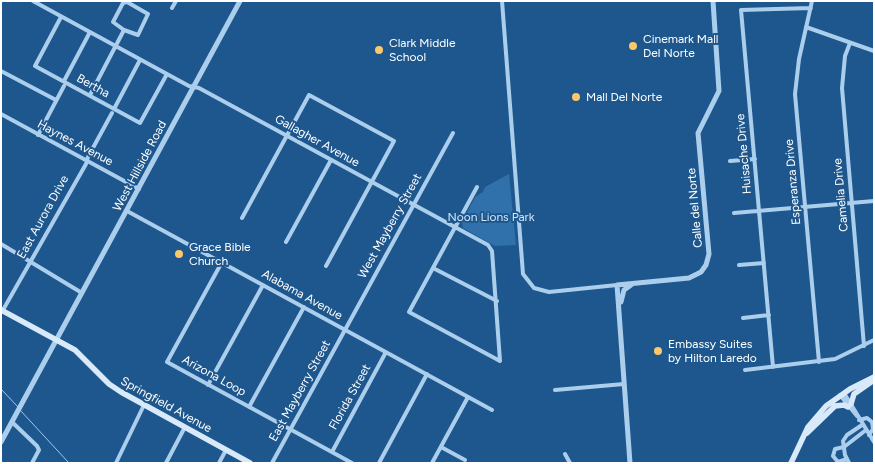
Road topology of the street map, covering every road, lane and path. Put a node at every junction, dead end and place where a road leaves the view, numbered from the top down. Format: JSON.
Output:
{"nodes":[{"id":1,"x":33,"y":1,"type":"edge"},
{"id":2,"x":46,"y":1,"type":"edge"},
{"id":3,"x":176,"y":1,"type":"edge"},
{"id":4,"x":240,"y":1,"type":"edge"},
{"id":5,"x":502,"y":1,"type":"edge"},
{"id":6,"x":713,"y":1,"type":"edge"},
{"id":7,"x":812,"y":1,"type":"edge"},
{"id":8,"x":43,"y":7,"type":"junction"},
{"id":9,"x":172,"y":8,"type":"dead end"},
{"id":10,"x":811,"y":8,"type":"junction"},
{"id":11,"x":61,"y":17,"type":"junction"},
{"id":12,"x":806,"y":28,"type":"junction"},
{"id":13,"x":124,"y":30,"type":"junction"},
{"id":14,"x":90,"y":32,"type":"junction"},
{"id":15,"x":850,"y":43,"type":"junction"},
{"id":16,"x":116,"y":46,"type":"junction"},
{"id":17,"x":874,"y":51,"type":"edge"},
{"id":18,"x":140,"y":60,"type":"junction"},
{"id":19,"x":1,"y":71,"type":"edge"},
{"id":20,"x":167,"y":74,"type":"junction"},
{"id":21,"x":64,"y":84,"type":"junction"},
{"id":22,"x":194,"y":87,"type":"junction"},
{"id":23,"x":90,"y":95,"type":"junction"},
{"id":24,"x":56,"y":100,"type":"junction"},
{"id":25,"x":113,"y":110,"type":"junction"},
{"id":26,"x":1,"y":114,"type":"edge"},
{"id":27,"x":452,"y":133,"type":"dead end"},
{"id":28,"x":38,"y":135,"type":"junction"},
{"id":29,"x":287,"y":136,"type":"junction"},
{"id":30,"x":755,"y":159,"type":"junction"},
{"id":31,"x":87,"y":160,"type":"junction"},
{"id":32,"x":331,"y":160,"type":"junction"},
{"id":33,"x":730,"y":161,"type":"dead end"},
{"id":34,"x":372,"y":182,"type":"junction"},
{"id":35,"x":477,"y":187,"type":"dead end"},
{"id":36,"x":139,"y":189,"type":"junction"},
{"id":37,"x":874,"y":201,"type":"edge"},
{"id":38,"x":852,"y":203,"type":"junction"},
{"id":39,"x":413,"y":204,"type":"junction"},
{"id":40,"x":806,"y":207,"type":"junction"},
{"id":41,"x":127,"y":211,"type":"junction"},
{"id":42,"x":760,"y":211,"type":"junction"},
{"id":43,"x":734,"y":213,"type":"dead end"},
{"id":44,"x":242,"y":218,"type":"dead end"},
{"id":45,"x":455,"y":227,"type":"junction"},
{"id":46,"x":286,"y":242,"type":"dead end"},
{"id":47,"x":1,"y":244,"type":"edge"},
{"id":48,"x":30,"y":262,"type":"junction"},
{"id":49,"x":222,"y":262,"type":"junction"},
{"id":50,"x":764,"y":263,"type":"junction"},
{"id":51,"x":739,"y":265,"type":"dead end"},
{"id":52,"x":326,"y":266,"type":"dead end"},
{"id":53,"x":433,"y":268,"type":"junction"},
{"id":54,"x":635,"y":283,"type":"junction"},
{"id":55,"x":263,"y":285,"type":"junction"},
{"id":56,"x":617,"y":285,"type":"junction"},
{"id":57,"x":82,"y":292,"type":"junction"},
{"id":58,"x":496,"y":301,"type":"junction"},
{"id":59,"x":304,"y":307,"type":"junction"},
{"id":60,"x":2,"y":310,"type":"edge"},
{"id":61,"x":769,"y":315,"type":"junction"},
{"id":62,"x":619,"y":317,"type":"junction"},
{"id":63,"x":743,"y":318,"type":"dead end"},
{"id":64,"x":345,"y":330,"type":"junction"},
{"id":65,"x":57,"y":340,"type":"junction"},
{"id":66,"x":874,"y":340,"type":"edge"},
{"id":67,"x":864,"y":346,"type":"junction"},
{"id":68,"x":386,"y":352,"type":"junction"},
{"id":69,"x":819,"y":362,"type":"junction"},
{"id":70,"x":773,"y":367,"type":"junction"},
{"id":71,"x":744,"y":370,"type":"dead end"},
{"id":72,"x":427,"y":374,"type":"junction"},
{"id":73,"x":874,"y":379,"type":"edge"},
{"id":74,"x":208,"y":384,"type":"junction"},
{"id":75,"x":624,"y":384,"type":"junction"},
{"id":76,"x":555,"y":390,"type":"dead end"},
{"id":77,"x":842,"y":394,"type":"junction"},
{"id":78,"x":468,"y":397,"type":"junction"},
{"id":79,"x":144,"y":405,"type":"junction"},
{"id":80,"x":849,"y":405,"type":"junction"},
{"id":81,"x":250,"y":407,"type":"junction"},
{"id":82,"x":492,"y":410,"type":"dead end"},
{"id":83,"x":858,"y":418,"type":"junction"},
{"id":84,"x":12,"y":422,"type":"junction"},
{"id":85,"x":862,"y":425,"type":"junction"},
{"id":86,"x":185,"y":427,"type":"junction"},
{"id":87,"x":290,"y":429,"type":"junction"},
{"id":88,"x":866,"y":430,"type":"junction"},
{"id":89,"x":850,"y":433,"type":"junction"},
{"id":90,"x":869,"y":435,"type":"junction"},
{"id":91,"x":802,"y":438,"type":"junction"},
{"id":92,"x":853,"y":438,"type":"junction"},
{"id":93,"x":1,"y":442,"type":"edge"},
{"id":94,"x":874,"y":442,"type":"edge"},
{"id":95,"x":441,"y":446,"type":"junction"},
{"id":96,"x":844,"y":447,"type":"junction"},
{"id":97,"x":226,"y":450,"type":"junction"},
{"id":98,"x":332,"y":452,"type":"junction"},
{"id":99,"x":565,"y":454,"type":"dead end"},
{"id":100,"x":466,"y":460,"type":"dead end"},
{"id":101,"x":848,"y":461,"type":"edge"},
{"id":102,"x":32,"y":463,"type":"edge"},
{"id":103,"x":116,"y":463,"type":"edge"},
{"id":104,"x":166,"y":463,"type":"edge"},
{"id":105,"x":219,"y":463,"type":"edge"},
{"id":106,"x":250,"y":463,"type":"edge"},
{"id":107,"x":272,"y":463,"type":"edge"},
{"id":108,"x":352,"y":463,"type":"edge"},
{"id":109,"x":379,"y":463,"type":"edge"},
{"id":110,"x":432,"y":463,"type":"edge"},
{"id":111,"x":570,"y":463,"type":"edge"},
{"id":112,"x":630,"y":463,"type":"edge"},
{"id":113,"x":791,"y":463,"type":"edge"}],
"edges":[{"from":1,"to":8,"type":"street","name":"Gallagher Avenue"},
{"from":2,"to":8,"type":"street"},
{"from":3,"to":9,"type":"street"},
{"from":4,"to":22,"type":"street","name":"West Hillside Road"},
{"from":5,"to":56,"type":"street"},
{"from":6,"to":54,"type":"street","name":"Calle del Norte"},
{"from":7,"to":10,"type":"street","name":"Esperanza Drive"},
{"from":8,"to":11,"type":"street","name":"Gallagher Avenue"},
{"from":10,"to":12,"type":"street","name":"Esperanza Drive"},
{"from":10,"to":30,"type":"street","name":"Huisache Drive"},
{"from":11,"to":14,"type":"street","name":"Gallagher Avenue"},
{"from":11,"to":21,"type":"street","name":"Bertha"},
{"from":12,"to":15,"type":"street"},
{"from":12,"to":40,"type":"street","name":"Esperanza Drive"},
{"from":13,"to":13,"type":"street"},
{"from":13,"to":16,"type":"street"},
{"from":14,"to":16,"type":"street","name":"Gallagher Avenue"},
{"from":14,"to":21,"type":"street"},
{"from":15,"to":17,"type":"street"},
{"from":15,"to":38,"type":"street","name":"Camelia Drive"},
{"from":16,"to":18,"type":"street","name":"Gallagher Avenue"},
{"from":16,"to":23,"type":"street"},
{"from":18,"to":20,"type":"street","name":"Gallagher Avenue"},
{"from":18,"to":25,"type":"street","name":"East Aurora Drive"},
{"from":19,"to":24,"type":"street"},
{"from":20,"to":22,"type":"street","name":"Gallagher Avenue"},
{"from":20,"to":25,"type":"street","name":"Bertha"},
{"from":21,"to":23,"type":"street","name":"Bertha"},
{"from":21,"to":24,"type":"street"},
{"from":22,"to":29,"type":"street","name":"Gallagher Avenue"},
{"from":22,"to":36,"type":"street","name":"West Hillside Road"},
{"from":23,"to":25,"type":"street","name":"Bertha"},
{"from":24,"to":28,"type":"street"},
{"from":25,"to":31,"type":"street","name":"East Aurora Drive"},
{"from":26,"to":28,"type":"street","name":"Haynes Avenue"},
{"from":27,"to":39,"type":"street","name":"West Mayberry Street"},
{"from":28,"to":31,"type":"street","name":"Haynes Avenue"},
{"from":29,"to":32,"type":"street","name":"Gallagher Avenue"},
{"from":29,"to":34,"type":"street"},
{"from":29,"to":44,"type":"street"},
{"from":30,"to":33,"type":"street"},
{"from":30,"to":42,"type":"street","name":"Huisache Drive"},
{"from":31,"to":36,"type":"street","name":"Haynes Avenue"},
{"from":31,"to":48,"type":"street","name":"East Aurora Drive"},
{"from":32,"to":34,"type":"street","name":"Gallagher Avenue"},
{"from":32,"to":46,"type":"street"},
{"from":34,"to":39,"type":"street","name":"Gallagher Avenue"},
{"from":34,"to":52,"type":"street"},
{"from":35,"to":45,"type":"street"},
{"from":36,"to":41,"type":"street","name":"West Hillside Road"},
{"from":37,"to":38,"type":"street"},
{"from":38,"to":40,"type":"street"},
{"from":38,"to":67,"type":"street","name":"Camelia Drive"},
{"from":39,"to":45,"type":"street","name":"Gallagher Avenue"},
{"from":39,"to":64,"type":"street","name":"West Mayberry Street"},
{"from":40,"to":42,"type":"street"},
{"from":40,"to":69,"type":"street","name":"Esperanza Drive"},
{"from":41,"to":49,"type":"street","name":"Alabama Avenue"},
{"from":41,"to":57,"type":"street","name":"West Hillside Road"},
{"from":42,"to":43,"type":"street"},
{"from":42,"to":50,"type":"street","name":"Huisache Drive"},
{"from":45,"to":53,"type":"street"},
{"from":45,"to":58,"type":"street","name":"Gallagher Avenue"},
{"from":47,"to":48,"type":"street"},
{"from":48,"to":57,"type":"street"},
{"from":48,"to":60,"type":"street","name":"East Aurora Drive"},
{"from":49,"to":55,"type":"street","name":"Alabama Avenue"},
{"from":49,"to":74,"type":"street","name":"Arizona Loop"},
{"from":50,"to":51,"type":"street"},
{"from":50,"to":61,"type":"street","name":"Huisache Drive"},
{"from":53,"to":58,"type":"street"},
{"from":53,"to":58,"type":"street","name":"Gallagher Avenue"},
{"from":54,"to":56,"type":"street","name":"Calle del Norte"},
{"from":54,"to":62,"type":"street"},
{"from":55,"to":59,"type":"street","name":"Alabama Avenue"},
{"from":55,"to":74,"type":"street"},
{"from":56,"to":62,"type":"street"},
{"from":57,"to":65,"type":"street","name":"West Hillside Road"},
{"from":59,"to":64,"type":"street","name":"Alabama Avenue"},
{"from":59,"to":81,"type":"street"},
{"from":60,"to":65,"type":"main road","name":"Springfield Avenue"},
{"from":61,"to":63,"type":"street"},
{"from":61,"to":70,"type":"street","name":"Huisache Drive"},
{"from":62,"to":75,"type":"street"},
{"from":64,"to":68,"type":"street","name":"Alabama Avenue"},
{"from":64,"to":87,"type":"street","name":"East Mayberry Street"},
{"from":65,"to":79,"type":"main road","name":"Springfield Avenue"},
{"from":65,"to":84,"type":"street","name":"West Hillside Road"},
{"from":66,"to":67,"type":"street"},
{"from":67,"to":69,"type":"street"},
{"from":68,"to":72,"type":"street","name":"Alabama Avenue"},
{"from":68,"to":98,"type":"street","name":"Florida Street"},
{"from":69,"to":70,"type":"street"},
{"from":70,"to":71,"type":"street"},
{"from":72,"to":78,"type":"street","name":"Alabama Avenue"},
{"from":72,"to":109,"type":"street"},
{"from":73,"to":77,"type":"main road"},
{"from":73,"to":80,"type":"main road"},
{"from":74,"to":81,"type":"street","name":"Arizona Loop"},
{"from":75,"to":76,"type":"street"},
{"from":75,"to":112,"type":"street"},
{"from":77,"to":80,"type":"street"},
{"from":77,"to":91,"type":"main road"},
{"from":78,"to":82,"type":"street","name":"Alabama Avenue"},
{"from":78,"to":95,"type":"street"},
{"from":79,"to":86,"type":"main road","name":"Springfield Avenue"},
{"from":79,"to":103,"type":"street"},
{"from":80,"to":83,"type":"street"},
{"from":80,"to":91,"type":"main road"},
{"from":81,"to":87,"type":"street","name":"Arizona Loop"},
{"from":83,"to":85,"type":"street"},
{"from":83,"to":90,"type":"street"},
{"from":84,"to":93,"type":"street","name":"West Hillside Road"},
{"from":84,"to":102,"type":"street"},
{"from":85,"to":88,"type":"street"},
{"from":85,"to":89,"type":"street"},
{"from":86,"to":97,"type":"main road","name":"Springfield Avenue"},
{"from":86,"to":104,"type":"street"},
{"from":87,"to":98,"type":"street","name":"Arizona Loop"},
{"from":87,"to":107,"type":"street","name":"East Mayberry Street"},
{"from":88,"to":90,"type":"street"},
{"from":88,"to":92,"type":"street"},
{"from":89,"to":92,"type":"street"},
{"from":89,"to":96,"type":"street"},
{"from":90,"to":94,"type":"street"},
{"from":91,"to":113,"type":"main road"},
{"from":92,"to":96,"type":"street"},
{"from":95,"to":100,"type":"street"},
{"from":95,"to":110,"type":"street"},
{"from":96,"to":101,"type":"street"},
{"from":96,"to":101,"type":"street"},
{"from":97,"to":105,"type":"street"},
{"from":97,"to":106,"type":"main road","name":"Springfield Avenue"},
{"from":98,"to":108,"type":"street","name":"Arizona Loop"},
{"from":99,"to":111,"type":"street"}]}
